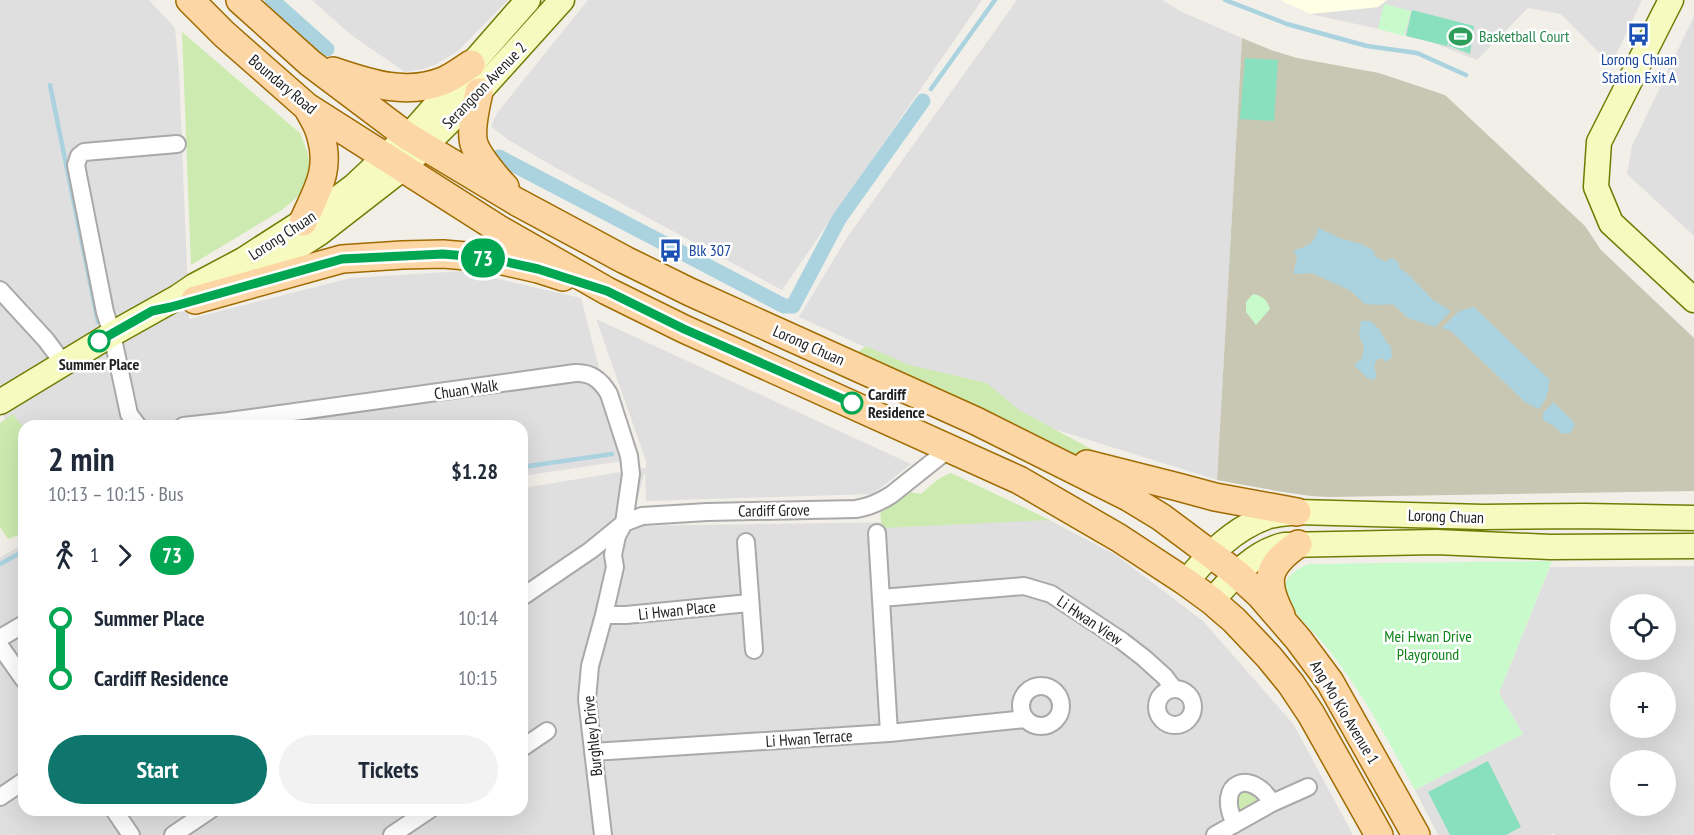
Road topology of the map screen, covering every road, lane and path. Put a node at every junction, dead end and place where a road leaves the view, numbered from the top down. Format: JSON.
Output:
{"nodes":[{"id":1,"x":190,"y":0,"type":"edge"},
{"id":2,"x":240,"y":0,"type":"edge"},
{"id":3,"x":528,"y":0,"type":"edge"},
{"id":4,"x":562,"y":0,"type":"edge"},
{"id":5,"x":1671,"y":0,"type":"edge"},
{"id":6,"x":310,"y":63,"type":"junction"},
{"id":7,"x":471,"y":64,"type":"junction"},
{"id":8,"x":479,"y":92,"type":"junction"},
{"id":9,"x":307,"y":106,"type":"junction"},
{"id":10,"x":416,"y":141,"type":"junction"},
{"id":11,"x":177,"y":144,"type":"dead end"},
{"id":12,"x":394,"y":162,"type":"junction"},
{"id":13,"x":517,"y":202,"type":"junction"},
{"id":14,"x":303,"y":222,"type":"junction"},
{"id":15,"x":0,"y":290,"type":"edge"},
{"id":16,"x":607,"y":291,"type":"junction"},
{"id":17,"x":195,"y":300,"type":"junction"},
{"id":18,"x":1694,"y":300,"type":"edge"},
{"id":19,"x":152,"y":311,"type":"junction"},
{"id":20,"x":112,"y":334,"type":"junction"},
{"id":21,"x":63,"y":363,"type":"junction"},
{"id":22,"x":0,"y":402,"type":"edge"},
{"id":23,"x":134,"y":420,"type":"edge"},
{"id":24,"x":235,"y":420,"type":"edge"},
{"id":25,"x":950,"y":448,"type":"junction"},
{"id":26,"x":1039,"y":453,"type":"junction"},
{"id":27,"x":1297,"y":512,"type":"junction"},
{"id":28,"x":1518,"y":517,"type":"junction"},
{"id":29,"x":1694,"y":518,"type":"edge"},
{"id":30,"x":624,"y":523,"type":"junction"},
{"id":31,"x":877,"y":533,"type":"dead end"},
{"id":32,"x":746,"y":542,"type":"dead end"},
{"id":33,"x":1298,"y":544,"type":"junction"},
{"id":34,"x":1694,"y":546,"type":"edge"},
{"id":35,"x":1524,"y":547,"type":"junction"},
{"id":36,"x":591,"y":550,"type":"junction"},
{"id":37,"x":1210,"y":553,"type":"junction"},
{"id":38,"x":615,"y":567,"type":"junction"},
{"id":39,"x":1236,"y":573,"type":"junction"},
{"id":40,"x":1186,"y":582,"type":"junction"},
{"id":41,"x":528,"y":593,"type":"edge"},
{"id":42,"x":881,"y":598,"type":"junction"},
{"id":43,"x":1212,"y":601,"type":"junction"},
{"id":44,"x":749,"y":603,"type":"junction"},
{"id":45,"x":604,"y":615,"type":"junction"},
{"id":46,"x":1286,"y":624,"type":"junction"},
{"id":47,"x":18,"y":628,"type":"edge"},
{"id":48,"x":0,"y":638,"type":"edge"},
{"id":49,"x":0,"y":646,"type":"edge"},
{"id":50,"x":754,"y":650,"type":"dead end"},
{"id":51,"x":18,"y":672,"type":"edge"},
{"id":52,"x":1174,"y":689,"type":"dead end"},
{"id":53,"x":1025,"y":719,"type":"dead end"},
{"id":54,"x":547,"y":731,"type":"dead end"},
{"id":55,"x":889,"y":733,"type":"junction"},
{"id":56,"x":528,"y":744,"type":"edge"},
{"id":57,"x":593,"y":752,"type":"junction"},
{"id":58,"x":18,"y":785,"type":"edge"},
{"id":59,"x":1308,"y":786,"type":"dead end"},
{"id":60,"x":0,"y":797,"type":"edge"},
{"id":61,"x":1272,"y":803,"type":"junction"},
{"id":62,"x":118,"y":816,"type":"edge"},
{"id":63,"x":201,"y":816,"type":"edge"},
{"id":64,"x":420,"y":816,"type":"edge"},
{"id":65,"x":1235,"y":824,"type":"junction"},
{"id":66,"x":131,"y":835,"type":"edge"},
{"id":67,"x":173,"y":835,"type":"edge"},
{"id":68,"x":392,"y":835,"type":"edge"},
{"id":69,"x":603,"y":835,"type":"edge"},
{"id":70,"x":1215,"y":835,"type":"edge"},
{"id":71,"x":1379,"y":835,"type":"edge"},
{"id":72,"x":1416,"y":835,"type":"edge"}],
"edges":[{"from":1,"to":9,"type":"main road","name":"Boundary Road"},
{"from":2,"to":6,"type":"main road","name":"Boundary Road"},
{"from":3,"to":7,"type":"main road","name":"Serangoon Avenue 2"},
{"from":4,"to":8,"type":"main road","name":"Serangoon Avenue 2"},
{"from":5,"to":18,"type":"main road"},
{"from":6,"to":7,"type":"main road"},
{"from":6,"to":10,"type":"main road","name":"Boundary Road"},
{"from":7,"to":10,"type":"main road","name":"Serangoon Avenue 2"},
{"from":8,"to":10,"type":"main road","name":"Serangoon Avenue 2"},
{"from":8,"to":13,"type":"main road"},
{"from":9,"to":12,"type":"main road","name":"Boundary Road"},
{"from":9,"to":14,"type":"main road"},
{"from":10,"to":12,"type":"main road","name":"Serangoon Avenue 2"},
{"from":10,"to":13,"type":"main road","name":"Lorong Chuan"},
{"from":11,"to":20,"type":"street"},
{"from":12,"to":14,"type":"main road","name":"Lorong Chuan"},
{"from":12,"to":16,"type":"main road"},
{"from":12,"to":17,"type":"main road","name":"Lorong Chuan"},
{"from":13,"to":26,"type":"main road","name":"Lorong Chuan"},
{"from":14,"to":19,"type":"main road","name":"Lorong Chuan"},
{"from":15,"to":21,"type":"street"},
{"from":16,"to":17,"type":"main road"},
{"from":16,"to":25,"type":"main road"},
{"from":17,"to":19,"type":"main road","name":"Lorong Chuan"},
{"from":19,"to":20,"type":"main road","name":"Lorong Chuan"},
{"from":20,"to":21,"type":"main road","name":"Lorong Chuan"},
{"from":20,"to":23,"type":"street"},
{"from":21,"to":22,"type":"main road","name":"Lorong Chuan"},
{"from":24,"to":30,"type":"street","name":"Chuan Walk"},
{"from":25,"to":30,"type":"street","name":"Cardiff Grove"},
{"from":25,"to":40,"type":"main road"},
{"from":26,"to":27,"type":"main road"},
{"from":26,"to":37,"type":"main road","name":"Lorong Chuan"},
{"from":27,"to":28,"type":"main road","name":"Lorong Chuan"},
{"from":27,"to":37,"type":"main road","name":"Lorong Chuan"},
{"from":28,"to":29,"type":"main road","name":"Lorong Chuan"},
{"from":28,"to":35,"type":"main road"},
{"from":30,"to":36,"type":"street","name":"Cardiff Grove"},
{"from":30,"to":38,"type":"street","name":"Burghley Drive"},
{"from":31,"to":42,"type":"street"},
{"from":32,"to":44,"type":"street"},
{"from":33,"to":35,"type":"main road","name":"Lorong Chuan"},
{"from":33,"to":39,"type":"main road","name":"Lorong Chuan"},
{"from":33,"to":46,"type":"main road"},
{"from":34,"to":35,"type":"main road","name":"Lorong Chuan"},
{"from":36,"to":38,"type":"street"},
{"from":36,"to":41,"type":"street","name":"Cardiff Grove"},
{"from":37,"to":39,"type":"main road","name":"Lorong Chuan"},
{"from":37,"to":40,"type":"main road","name":"Lorong Chuan"},
{"from":38,"to":45,"type":"street","name":"Burghley Drive"},
{"from":39,"to":43,"type":"main road","name":"Lorong Chuan"},
{"from":39,"to":46,"type":"main road","name":"Ang Mo Kio Avenue 1"},
{"from":40,"to":43,"type":"main road"},
{"from":42,"to":52,"type":"street","name":"Li Hwan View"},
{"from":42,"to":55,"type":"street"},
{"from":43,"to":71,"type":"main road","name":"Ang Mo Kio Avenue 1"},
{"from":44,"to":45,"type":"street","name":"Li Hwan Place"},
{"from":44,"to":50,"type":"street"},
{"from":45,"to":57,"type":"street","name":"Burghley Drive"},
{"from":46,"to":72,"type":"main road","name":"Ang Mo Kio Avenue 1"},
{"from":47,"to":48,"type":"street"},
{"from":49,"to":51,"type":"street"},
{"from":53,"to":55,"type":"street","name":"Li Hwan Terrace"},
{"from":54,"to":56,"type":"street"},
{"from":55,"to":57,"type":"street","name":"Li Hwan Terrace"},
{"from":57,"to":69,"type":"street","name":"Burghley Drive"},
{"from":58,"to":60,"type":"street"},
{"from":59,"to":61,"type":"street"},
{"from":61,"to":65,"type":"street"},
{"from":61,"to":65,"type":"street"},
{"from":62,"to":66,"type":"street"},
{"from":63,"to":67,"type":"street"},
{"from":64,"to":68,"type":"street"},
{"from":65,"to":70,"type":"street"}]}
